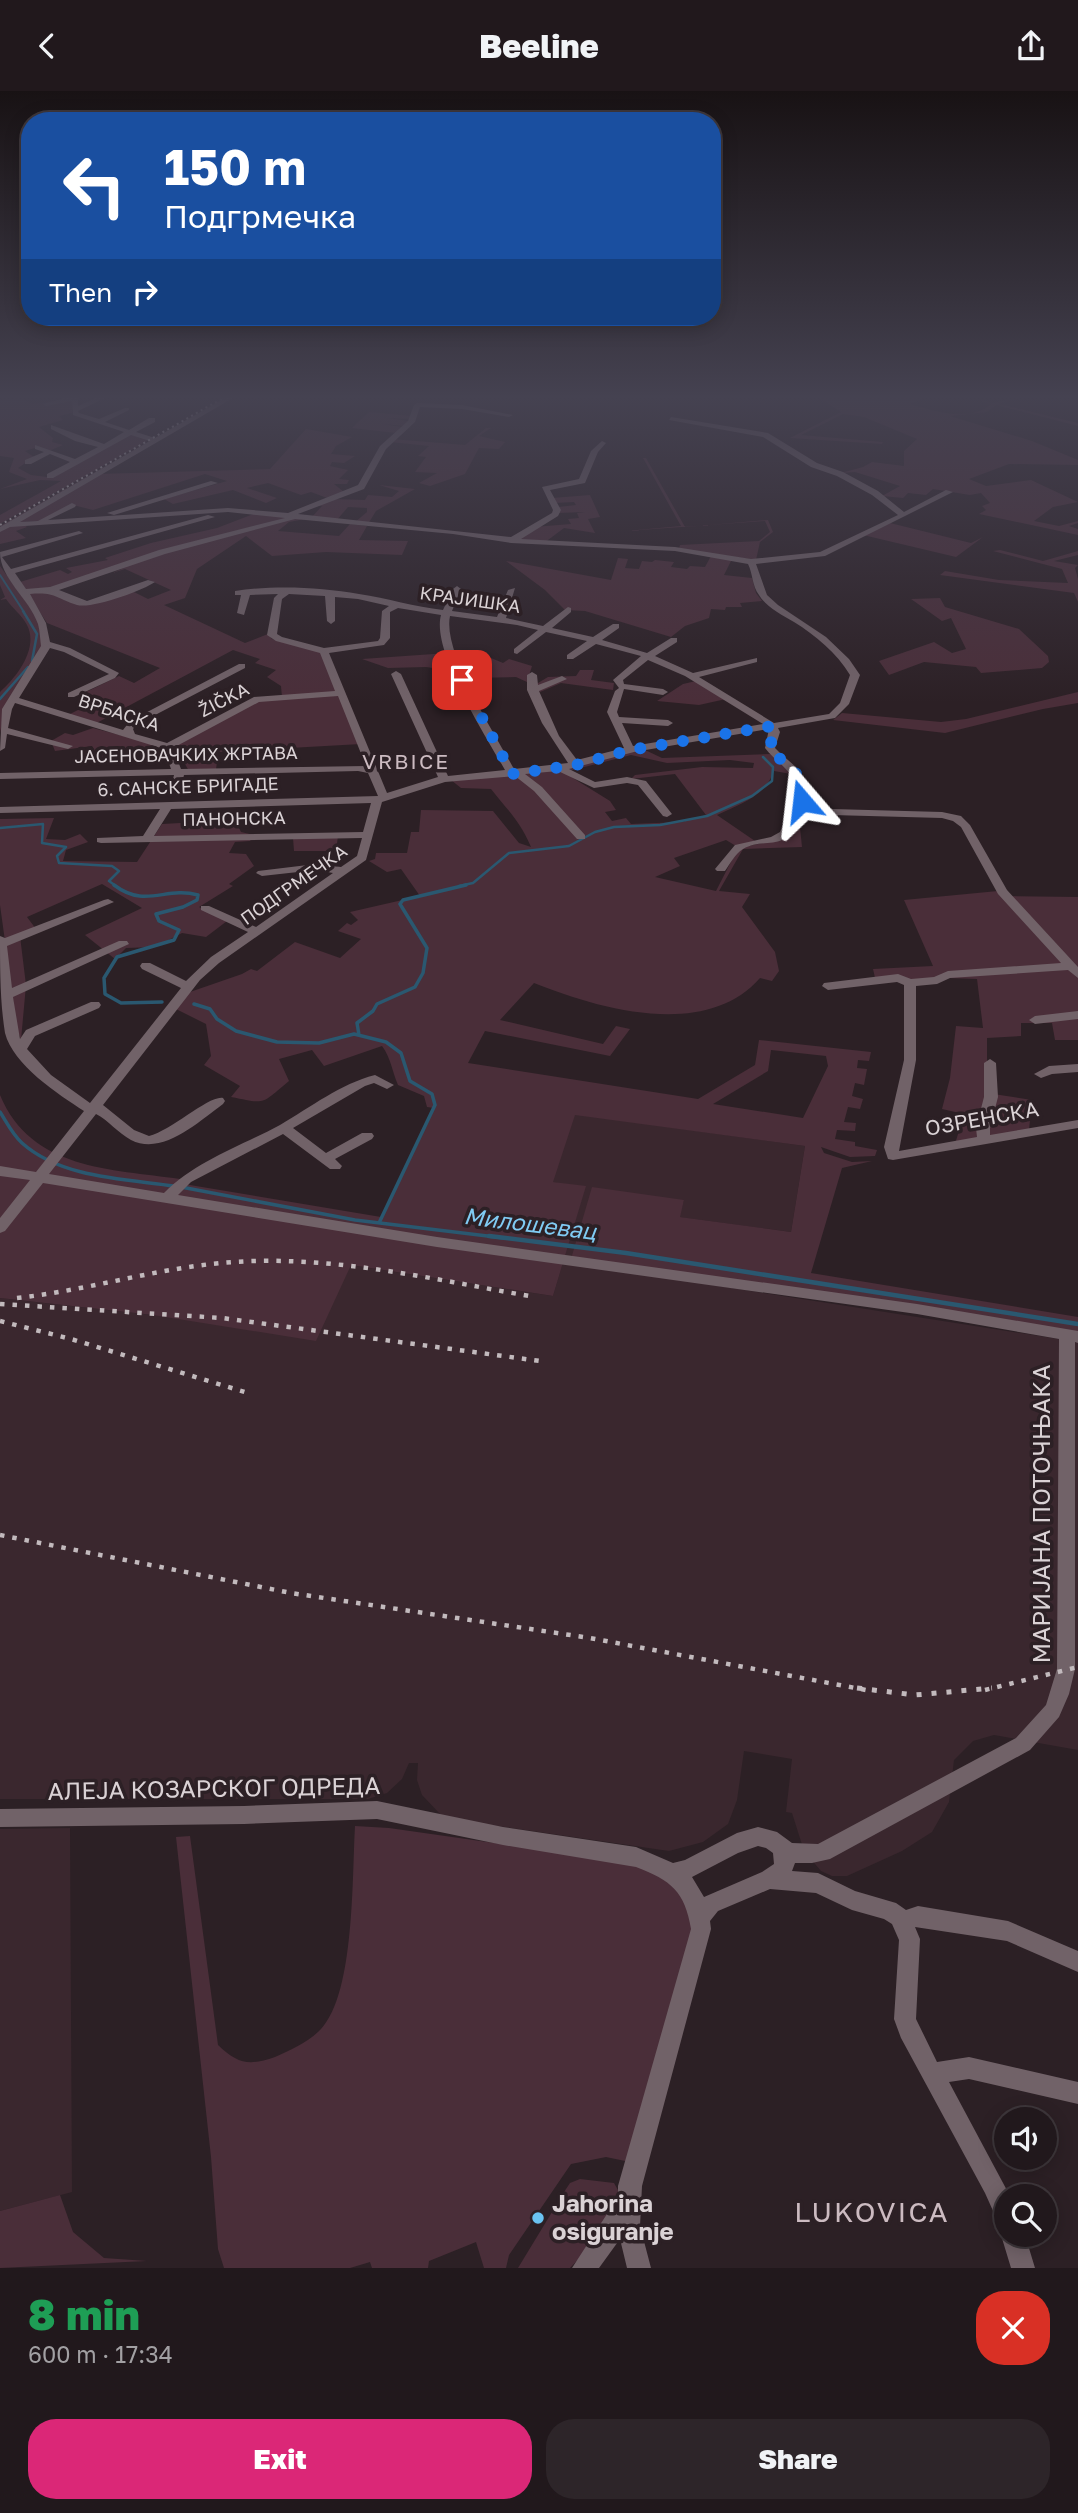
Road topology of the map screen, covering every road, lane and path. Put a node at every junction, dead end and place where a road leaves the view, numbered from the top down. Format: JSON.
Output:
{"nodes":[{"id":1,"x":53,"y":500,"type":"edge"},
{"id":2,"x":158,"y":500,"type":"edge"},
{"id":3,"x":326,"y":500,"type":"edge"},
{"id":4,"x":551,"y":500,"type":"edge"},
{"id":5,"x":884,"y":500,"type":"edge"},
{"id":6,"x":934,"y":500,"type":"edge"},
{"id":7,"x":72,"y":505,"type":"dead end"},
{"id":8,"x":228,"y":510,"type":"junction"},
{"id":9,"x":903,"y":515,"type":"junction"},
{"id":10,"x":292,"y":517,"type":"junction"},
{"id":11,"x":85,"y":521,"type":"junction"},
{"id":12,"x":38,"y":522,"type":"junction"},
{"id":13,"x":70,"y":522,"type":"junction"},
{"id":14,"x":10,"y":524,"type":"junction"},
{"id":15,"x":0,"y":530,"type":"edge"},
{"id":16,"x":79,"y":533,"type":"junction"},
{"id":17,"x":512,"y":541,"type":"junction"},
{"id":18,"x":101,"y":547,"type":"junction"},
{"id":19,"x":0,"y":557,"type":"edge"},
{"id":20,"x":751,"y":562,"type":"junction"},
{"id":21,"x":9,"y":572,"type":"junction"},
{"id":22,"x":151,"y":582,"type":"dead end"},
{"id":23,"x":457,"y":589,"type":"dead end"},
{"id":24,"x":51,"y":590,"type":"junction"},
{"id":25,"x":512,"y":590,"type":"dead end"},
{"id":26,"x":24,"y":592,"type":"junction"},
{"id":27,"x":285,"y":593,"type":"junction"},
{"id":28,"x":329,"y":594,"type":"junction"},
{"id":29,"x":395,"y":605,"type":"junction"},
{"id":30,"x":568,"y":610,"type":"dead end"},
{"id":31,"x":241,"y":613,"type":"dead end"},
{"id":32,"x":449,"y":613,"type":"junction"},
{"id":33,"x":501,"y":619,"type":"junction"},
{"id":34,"x":331,"y":621,"type":"dead end"},
{"id":35,"x":617,"y":626,"type":"dead end"},
{"id":36,"x":544,"y":628,"type":"junction"},
{"id":37,"x":593,"y":640,"type":"junction"},
{"id":38,"x":674,"y":640,"type":"dead end"},
{"id":39,"x":47,"y":644,"type":"junction"},
{"id":40,"x":324,"y":651,"type":"junction"},
{"id":41,"x":517,"y":651,"type":"dead end"},
{"id":42,"x":570,"y":657,"type":"dead end"},
{"id":43,"x":651,"y":657,"type":"junction"},
{"id":44,"x":754,"y":660,"type":"dead end"},
{"id":45,"x":737,"y":665,"type":"junction"},
{"id":46,"x":242,"y":666,"type":"dead end"},
{"id":47,"x":397,"y":674,"type":"dead end"},
{"id":48,"x":755,"y":674,"type":"dead end"},
{"id":49,"x":532,"y":675,"type":"dead end"},
{"id":50,"x":691,"y":676,"type":"junction"},
{"id":51,"x":562,"y":679,"type":"dead end"},
{"id":52,"x":620,"y":689,"type":"junction"},
{"id":53,"x":531,"y":690,"type":"junction"},
{"id":54,"x":663,"y":692,"type":"dead end"},
{"id":55,"x":341,"y":693,"type":"junction"},
{"id":56,"x":71,"y":695,"type":"dead end"},
{"id":57,"x":12,"y":699,"type":"junction"},
{"id":58,"x":616,"y":720,"type":"junction"},
{"id":59,"x":668,"y":723,"type":"dead end"},
{"id":60,"x":772,"y":726,"type":"junction"},
{"id":61,"x":4,"y":730,"type":"junction"},
{"id":62,"x":130,"y":734,"type":"junction"},
{"id":63,"x":68,"y":746,"type":"dead end"},
{"id":64,"x":168,"y":747,"type":"junction"},
{"id":65,"x":0,"y":748,"type":"edge"},
{"id":66,"x":630,"y":750,"type":"junction"},
{"id":67,"x":576,"y":765,"type":"junction"},
{"id":68,"x":560,"y":768,"type":"junction"},
{"id":69,"x":372,"y":770,"type":"junction"},
{"id":70,"x":179,"y":773,"type":"junction"},
{"id":71,"x":515,"y":774,"type":"junction"},
{"id":72,"x":0,"y":776,"type":"edge"},
{"id":73,"x":444,"y":779,"type":"junction"},
{"id":74,"x":175,"y":792,"type":"dead end"},
{"id":75,"x":380,"y":799,"type":"junction"},
{"id":76,"x":167,"y":806,"type":"junction"},
{"id":77,"x":805,"y":807,"type":"junction"},
{"id":78,"x":0,"y":810,"type":"edge"},
{"id":79,"x":667,"y":814,"type":"dead end"},
{"id":80,"x":368,"y":835,"type":"junction"},
{"id":81,"x":581,"y":837,"type":"dead end"},
{"id":82,"x":147,"y":839,"type":"junction"},
{"id":83,"x":102,"y":840,"type":"dead end"},
{"id":84,"x":721,"y":869,"type":"dead end"},
{"id":85,"x":343,"y":871,"type":"junction"},
{"id":86,"x":262,"y":873,"type":"dead end"},
{"id":87,"x":108,"y":902,"type":"dead end"},
{"id":88,"x":205,"y":908,"type":"dead end"},
{"id":89,"x":258,"y":932,"type":"junction"},
{"id":90,"x":1,"y":942,"type":"edge"},
{"id":91,"x":123,"y":944,"type":"dead end"},
{"id":92,"x":146,"y":966,"type":"dead end"},
{"id":93,"x":1074,"y":970,"type":"edge"},
{"id":94,"x":910,"y":983,"type":"junction"},
{"id":95,"x":828,"y":986,"type":"dead end"},
{"id":96,"x":185,"y":991,"type":"junction"},
{"id":97,"x":7,"y":995,"type":"junction"},
{"id":98,"x":95,"y":1005,"type":"dead end"},
{"id":99,"x":1078,"y":1015,"type":"edge"},
{"id":100,"x":1035,"y":1020,"type":"dead end"},
{"id":101,"x":30,"y":1033,"type":"junction"},
{"id":102,"x":12,"y":1035,"type":"junction"},
{"id":103,"x":20,"y":1050,"type":"junction"},
{"id":104,"x":990,"y":1063,"type":"dead end"},
{"id":105,"x":1078,"y":1068,"type":"edge"},
{"id":106,"x":1041,"y":1074,"type":"dead end"},
{"id":107,"x":387,"y":1085,"type":"dead end"},
{"id":108,"x":218,"y":1101,"type":"dead end"},
{"id":109,"x":94,"y":1108,"type":"junction"},
{"id":110,"x":1078,"y":1124,"type":"edge"},
{"id":111,"x":284,"y":1128,"type":"junction"},
{"id":112,"x":367,"y":1136,"type":"dead end"},
{"id":113,"x":984,"y":1141,"type":"junction"},
{"id":114,"x":0,"y":1171,"type":"edge"},
{"id":115,"x":44,"y":1173,"type":"junction"},
{"id":116,"x":173,"y":1190,"type":"junction"},
{"id":117,"x":0,"y":1227,"type":"edge"},
{"id":118,"x":1073,"y":1337,"type":"edge"},
{"id":119,"x":1072,"y":1619,"type":"edge"},
{"id":120,"x":0,"y":1818,"type":"edge"},
{"id":121,"x":782,"y":1848,"type":"junction"},
{"id":122,"x":673,"y":1874,"type":"junction"},
{"id":123,"x":769,"y":1879,"type":"junction"},
{"id":124,"x":700,"y":1917,"type":"junction"},
{"id":125,"x":902,"y":1921,"type":"junction"},
{"id":126,"x":1078,"y":1962,"type":"edge"},
{"id":127,"x":933,"y":2074,"type":"junction"},
{"id":128,"x":1078,"y":2093,"type":"edge"},
{"id":129,"x":994,"y":2191,"type":"edge"},
{"id":130,"x":628,"y":2199,"type":"junction"},
{"id":131,"x":1017,"y":2247,"type":"edge"},
{"id":132,"x":584,"y":2268,"type":"edge"},
{"id":133,"x":639,"y":2268,"type":"edge"},
{"id":134,"x":1023,"y":2268,"type":"edge"}],
"edges":[{"from":1,"to":14,"type":"street"},
{"from":2,"to":11,"type":"street"},
{"from":3,"to":10,"type":"street"},
{"from":4,"to":17,"type":"street"},
{"from":5,"to":9,"type":"street"},
{"from":6,"to":9,"type":"street"},
{"from":7,"to":12,"type":"street"},
{"from":8,"to":10,"type":"street"},
{"from":8,"to":11,"type":"street"},
{"from":8,"to":18,"type":"street"},
{"from":9,"to":20,"type":"street"},
{"from":10,"to":17,"type":"street"},
{"from":10,"to":24,"type":"street"},
{"from":11,"to":13,"type":"street"},
{"from":12,"to":13,"type":"street"},
{"from":12,"to":14,"type":"street"},
{"from":13,"to":16,"type":"street"},
{"from":14,"to":15,"type":"street"},
{"from":16,"to":18,"type":"street"},
{"from":16,"to":19,"type":"street"},
{"from":17,"to":20,"type":"street"},
{"from":18,"to":21,"type":"street"},
{"from":19,"to":21,"type":"street"},
{"from":20,"to":60,"type":"street"},
{"from":21,"to":26,"type":"street"},
{"from":22,"to":24,"type":"street"},
{"from":23,"to":32,"type":"street"},
{"from":24,"to":26,"type":"street"},
{"from":25,"to":33,"type":"street"},
{"from":26,"to":39,"type":"street"},
{"from":27,"to":28,"type":"street","name":"КРАЈИШКА"},
{"from":27,"to":31,"type":"street","name":"КРАЈИШКА"},
{"from":27,"to":40,"type":"street"},
{"from":28,"to":29,"type":"street","name":"КРАЈИШКА"},
{"from":28,"to":34,"type":"street"},
{"from":29,"to":32,"type":"street","name":"КРАЈИШКА"},
{"from":29,"to":40,"type":"street"},
{"from":30,"to":36,"type":"street"},
{"from":32,"to":33,"type":"street","name":"КРАЈИШКА"},
{"from":32,"to":71,"type":"street"},
{"from":33,"to":36,"type":"street","name":"КРАЈИШКА"},
{"from":35,"to":37,"type":"street"},
{"from":36,"to":37,"type":"street","name":"КРАЈИШКА"},
{"from":36,"to":41,"type":"street"},
{"from":37,"to":42,"type":"street"},
{"from":37,"to":43,"type":"street","name":"КРАЈИШКА"},
{"from":38,"to":43,"type":"street"},
{"from":39,"to":56,"type":"street"},
{"from":39,"to":57,"type":"street"},
{"from":40,"to":55,"type":"street"},
{"from":43,"to":50,"type":"street","name":"КРАЈИШКА"},
{"from":43,"to":52,"type":"street"},
{"from":44,"to":45,"type":"street"},
{"from":45,"to":48,"type":"street"},
{"from":45,"to":50,"type":"street"},
{"from":46,"to":62,"type":"street"},
{"from":47,"to":73,"type":"street"},
{"from":49,"to":53,"type":"street"},
{"from":50,"to":60,"type":"street","name":"КРАЈИШКА"},
{"from":51,"to":53,"type":"street"},
{"from":52,"to":54,"type":"street"},
{"from":52,"to":58,"type":"street"},
{"from":53,"to":67,"type":"street"},
{"from":55,"to":64,"type":"street","name":"ŽIČKA"},
{"from":55,"to":69,"type":"street"},
{"from":57,"to":61,"type":"street"},
{"from":57,"to":62,"type":"street","name":"ВРБАСКА"},
{"from":58,"to":59,"type":"street"},
{"from":58,"to":66,"type":"street"},
{"from":60,"to":66,"type":"street"},
{"from":60,"to":77,"type":"street"},
{"from":61,"to":63,"type":"street"},
{"from":61,"to":65,"type":"street"},
{"from":62,"to":64,"type":"street","name":"ВРБАСКА"},
{"from":64,"to":70,"type":"street","name":"ВРБАСКА"},
{"from":66,"to":67,"type":"street"},
{"from":67,"to":68,"type":"street"},
{"from":68,"to":71,"type":"street"},
{"from":68,"to":79,"type":"street"},
{"from":69,"to":70,"type":"street","name":"ЈАСЕНОВАЧКИХ ЖРТАВА"},
{"from":69,"to":75,"type":"street"},
{"from":70,"to":72,"type":"street","name":"ЈАСЕНОВАЧКИХ ЖРТАВА"},
{"from":70,"to":74,"type":"street"},
{"from":71,"to":73,"type":"street"},
{"from":71,"to":81,"type":"street"},
{"from":73,"to":75,"type":"street"},
{"from":75,"to":76,"type":"street","name":"6. САНСКЕ БРИГАДЕ"},
{"from":75,"to":80,"type":"street","name":"ПОДГРМЕЧКА"},
{"from":76,"to":78,"type":"street","name":"6. САНСКЕ БРИГАДЕ"},
{"from":76,"to":82,"type":"street"},
{"from":77,"to":84,"type":"street"},
{"from":77,"to":93,"type":"street"},
{"from":80,"to":82,"type":"street","name":"ПАНОНСКА"},
{"from":80,"to":85,"type":"street","name":"ПОДГРМЕЧКА"},
{"from":82,"to":83,"type":"street","name":"ПАНОНСКА"},
{"from":85,"to":86,"type":"street"},
{"from":85,"to":89,"type":"street","name":"ПОДГРМЕЧКА"},
{"from":87,"to":90,"type":"street"},
{"from":88,"to":89,"type":"street"},
{"from":89,"to":96,"type":"street","name":"ПОДГРМЕЧКА"},
{"from":90,"to":97,"type":"street"},
{"from":91,"to":97,"type":"street"},
{"from":92,"to":96,"type":"street"},
{"from":93,"to":94,"type":"street"},
{"from":94,"to":95,"type":"street"},
{"from":94,"to":113,"type":"street","name":"ОЗРЕНСКА"},
{"from":96,"to":109,"type":"street","name":"ПОДГРМЕЧКА"},
{"from":97,"to":102,"type":"street"},
{"from":98,"to":101,"type":"street"},
{"from":99,"to":100,"type":"street"},
{"from":101,"to":102,"type":"street"},
{"from":101,"to":103,"type":"street"},
{"from":102,"to":103,"type":"street"},
{"from":103,"to":109,"type":"street"},
{"from":104,"to":113,"type":"street"},
{"from":105,"to":106,"type":"street"},
{"from":107,"to":111,"type":"street"},
{"from":108,"to":109,"type":"street"},
{"from":109,"to":115,"type":"street","name":"ПОДГРМЕЧКА"},
{"from":110,"to":113,"type":"street","name":"ОЗРЕНСКА"},
{"from":111,"to":112,"type":"street"},
{"from":111,"to":116,"type":"street"},
{"from":114,"to":115,"type":"street"},
{"from":115,"to":116,"type":"street"},
{"from":115,"to":117,"type":"street","name":"ПОДГРМЕЧКА"},
{"from":116,"to":118,"type":"street"},
{"from":118,"to":119,"type":"street","name":"МАРИЈАНА ПОТОЧЊАКА"},
{"from":119,"to":121,"type":"street","name":"МАРИЈАНА ПОТОЧЊАКА"},
{"from":120,"to":122,"type":"street","name":"АЛЕЈА КОЗАРСКОГ ОДРЕДА"},
{"from":121,"to":122,"type":"street"},
{"from":121,"to":123,"type":"street"},
{"from":122,"to":124,"type":"street","name":"АЛЕЈА КОЗАРСКОГ ОДРЕДА"},
{"from":123,"to":124,"type":"street"},
{"from":123,"to":125,"type":"street"},
{"from":124,"to":130,"type":"street"},
{"from":125,"to":126,"type":"street"},
{"from":125,"to":127,"type":"street"},
{"from":127,"to":128,"type":"street"},
{"from":127,"to":129,"type":"street"},
{"from":130,"to":132,"type":"street"},
{"from":130,"to":133,"type":"street"},
{"from":131,"to":134,"type":"street"}]}
